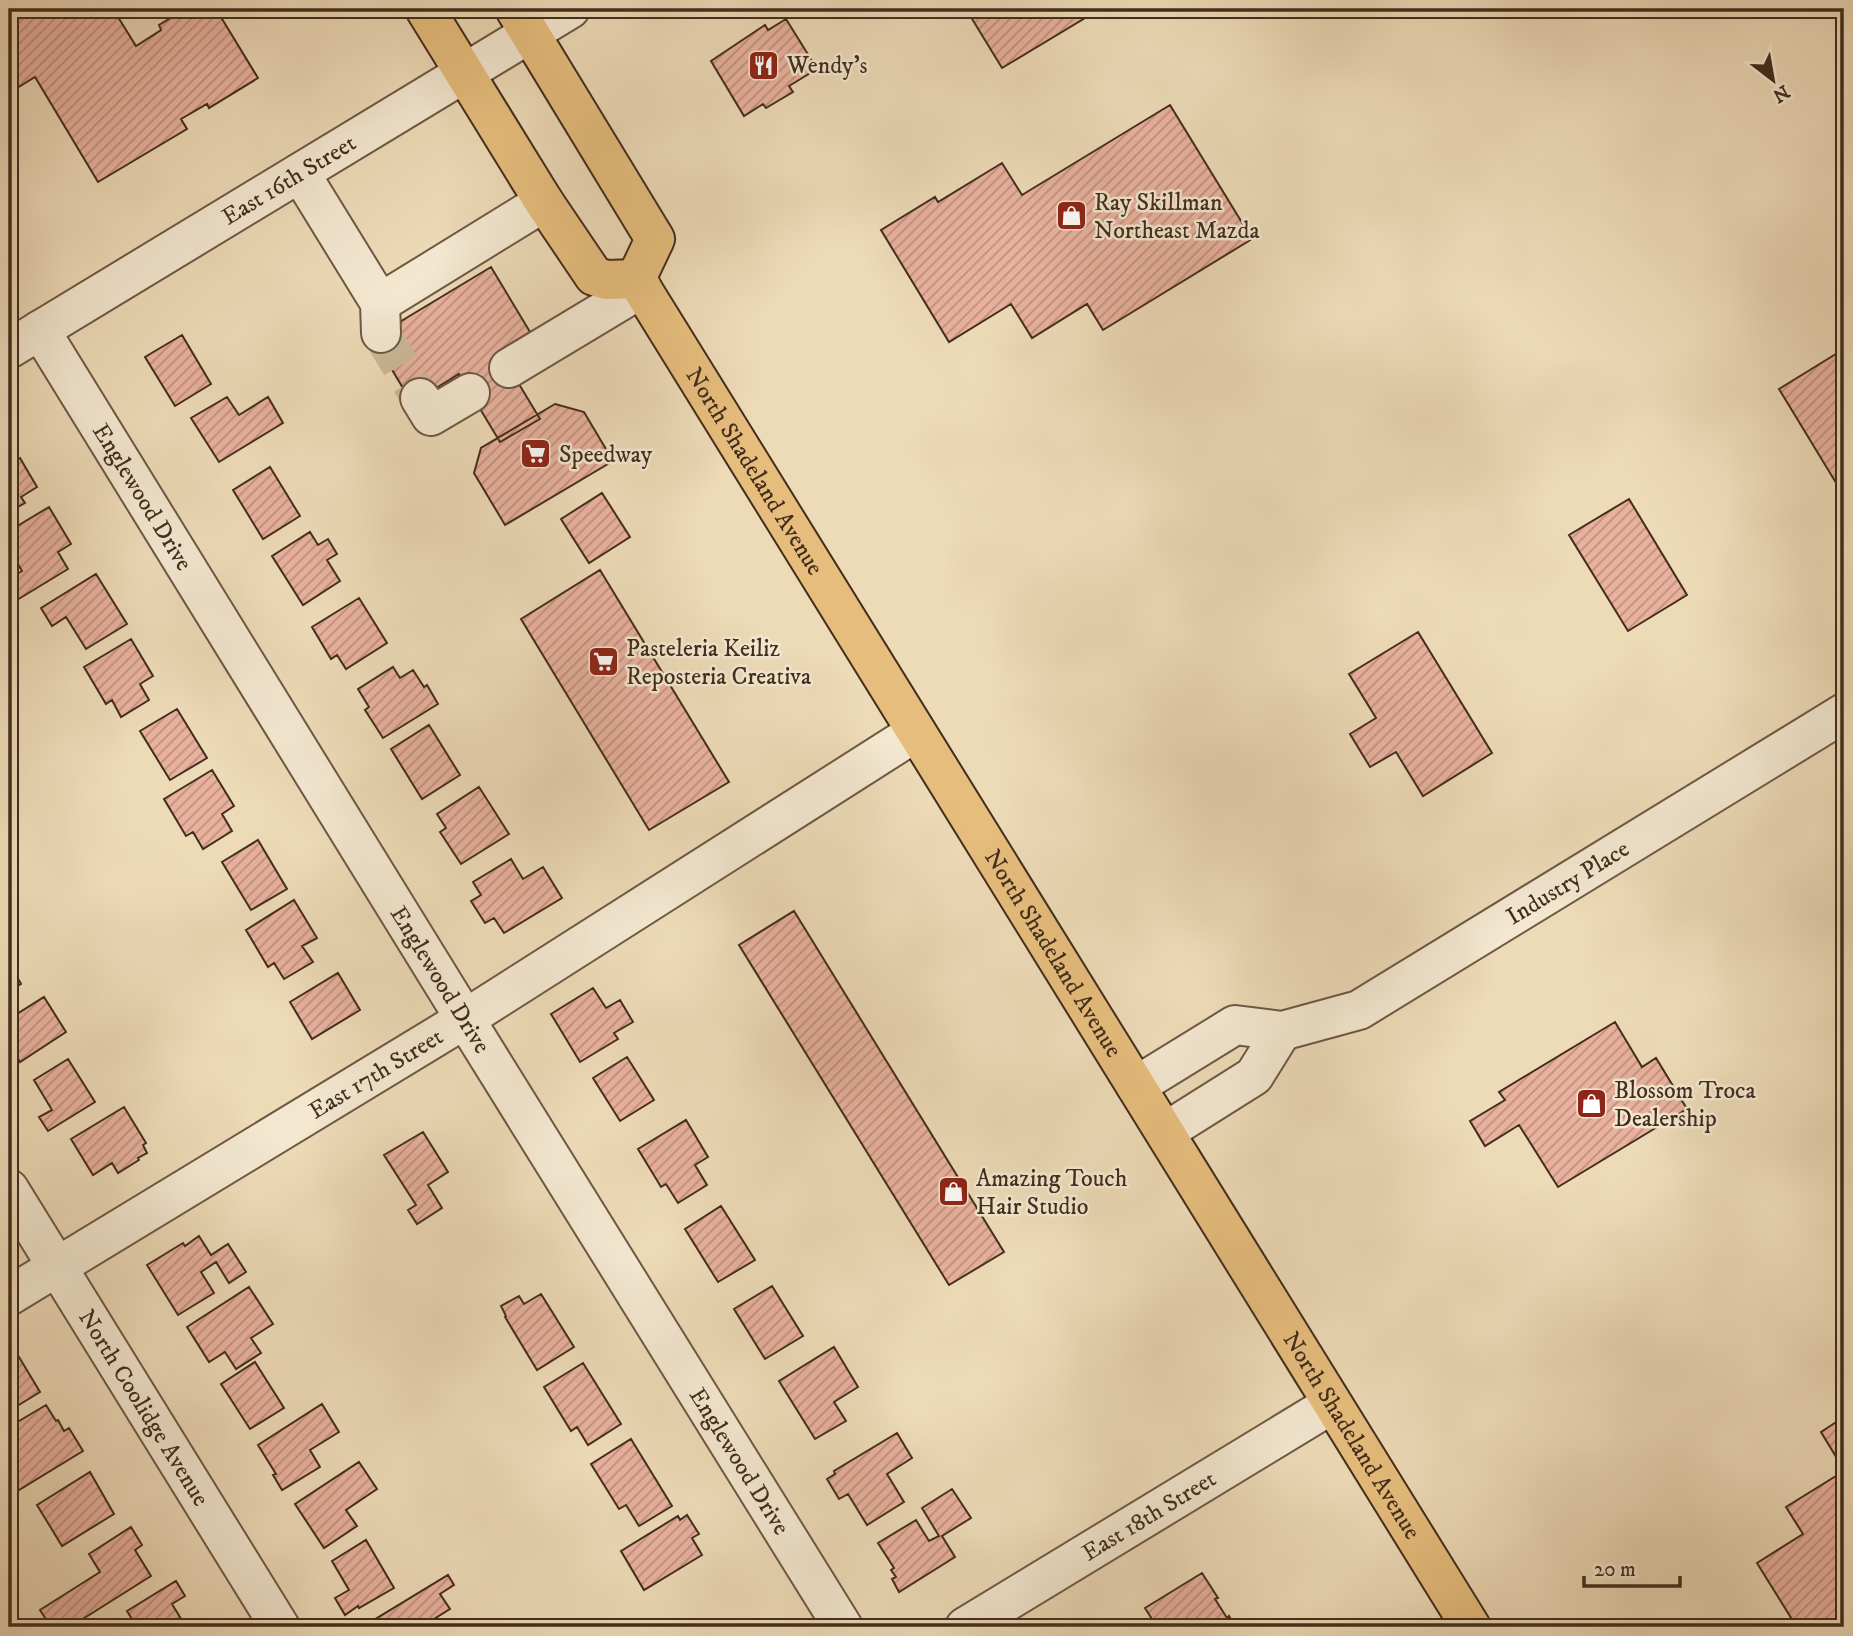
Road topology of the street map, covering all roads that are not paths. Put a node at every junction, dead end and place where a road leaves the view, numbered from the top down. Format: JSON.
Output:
{"nodes":[{"id":1,"x":425,"y":9,"type":"edge"},
{"id":2,"x":569,"y":9,"type":"edge"},
{"id":3,"x":522,"y":21,"type":"edge"},
{"id":4,"x":464,"y":73,"type":"junction"},
{"id":5,"x":300,"y":173,"type":"junction"},
{"id":6,"x":544,"y":202,"type":"junction"},
{"id":7,"x":639,"y":283,"type":"junction"},
{"id":8,"x":24,"y":339,"type":"edge"},
{"id":9,"x":509,"y":369,"type":"dead end"},
{"id":10,"x":470,"y":393,"type":"dead end"},
{"id":11,"x":420,"y":398,"type":"tunnel mouth"},
{"id":12,"x":1844,"y":713,"type":"edge"},
{"id":13,"x":916,"y":732,"type":"junction"},
{"id":14,"x":465,"y":1019,"type":"junction"},
{"id":15,"x":1282,"y":1031,"type":"junction"},
{"id":16,"x":1136,"y":1086,"type":"junction"},
{"id":17,"x":1166,"y":1132,"type":"junction"},
{"id":18,"x":9,"y":1189,"type":"edge"},
{"id":19,"x":57,"y":1267,"type":"junction"},
{"id":20,"x":9,"y":1296,"type":"edge"},
{"id":21,"x":1332,"y":1404,"type":"junction"},
{"id":22,"x":280,"y":1627,"type":"edge"},
{"id":23,"x":843,"y":1627,"type":"edge"},
{"id":24,"x":965,"y":1627,"type":"edge"},
{"id":25,"x":1471,"y":1627,"type":"edge"}],
"edges":[{"from":1,"to":4,"type":"main road"},
{"from":2,"to":3,"type":"street","name":"East 16th Street"},
{"from":3,"to":4,"type":"street","name":"East 16th Street"},
{"from":3,"to":7,"type":"main road"},
{"from":4,"to":5,"type":"street","name":"East 16th Street"},
{"from":4,"to":6,"type":"main road"},
{"from":5,"to":6,"type":"street"},
{"from":5,"to":8,"type":"street","name":"East 16th Street"},
{"from":6,"to":7,"type":"main road"},
{"from":7,"to":9,"type":"street"},
{"from":7,"to":13,"type":"main road","name":"North Shadeland Avenue"},
{"from":8,"to":14,"type":"street","name":"Englewood Drive"},
{"from":10,"to":11,"type":"street"},
{"from":12,"to":15,"type":"street","name":"Industry Place"},
{"from":13,"to":14,"type":"street","name":"East 17th Street"},
{"from":13,"to":16,"type":"main road","name":"North Shadeland Avenue"},
{"from":14,"to":19,"type":"street","name":"East 17th Street"},
{"from":14,"to":23,"type":"street","name":"Englewood Drive"},
{"from":15,"to":16,"type":"street","name":"Industry Place"},
{"from":15,"to":17,"type":"street"},
{"from":16,"to":17,"type":"main road","name":"North Shadeland Avenue"},
{"from":17,"to":21,"type":"main road","name":"North Shadeland Avenue"},
{"from":18,"to":19,"type":"street","name":"North Coolidge Avenue"},
{"from":19,"to":20,"type":"street","name":"East 17th Street"},
{"from":19,"to":22,"type":"street","name":"North Coolidge Avenue"},
{"from":21,"to":24,"type":"street","name":"East 18th Street"},
{"from":21,"to":25,"type":"main road","name":"North Shadeland Avenue"}]}
